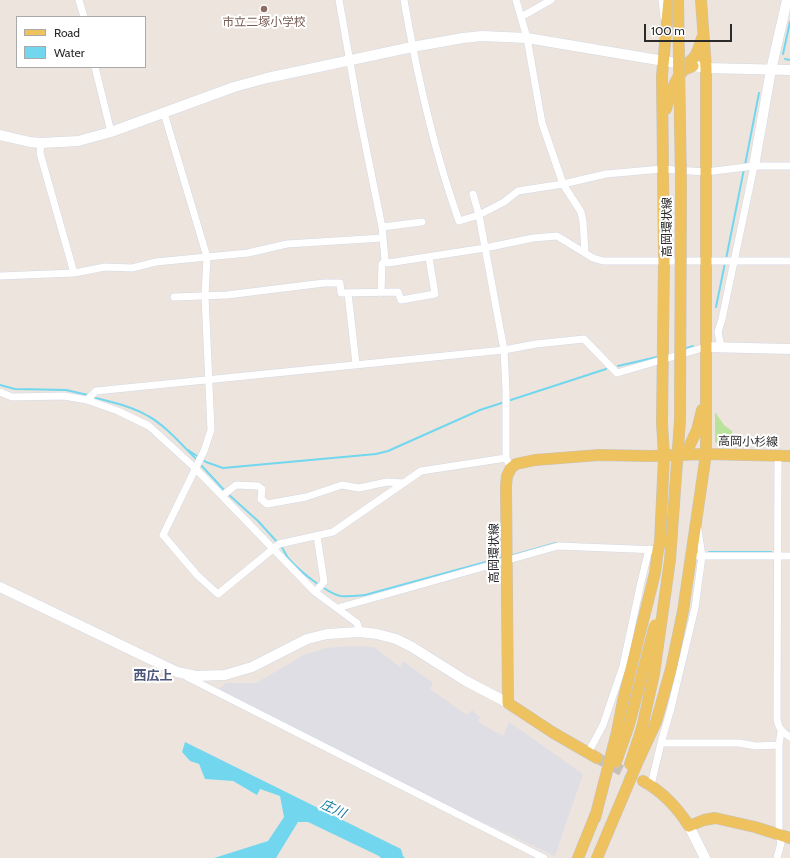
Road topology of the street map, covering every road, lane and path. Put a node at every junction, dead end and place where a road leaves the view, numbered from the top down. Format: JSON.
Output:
{"nodes":[{"id":1,"x":80,"y":0,"type":"edge"},
{"id":2,"x":339,"y":0,"type":"edge"},
{"id":3,"x":404,"y":0,"type":"edge"},
{"id":4,"x":516,"y":0,"type":"edge"},
{"id":5,"x":551,"y":0,"type":"edge"},
{"id":6,"x":662,"y":0,"type":"edge"},
{"id":7,"x":668,"y":0,"type":"edge"},
{"id":8,"x":678,"y":0,"type":"edge"},
{"id":9,"x":701,"y":0,"type":"edge"},
{"id":10,"x":706,"y":0,"type":"edge"},
{"id":11,"x":787,"y":0,"type":"edge"},
{"id":12,"x":84,"y":16,"type":"edge"},
{"id":13,"x":521,"y":17,"type":"junction"},
{"id":14,"x":703,"y":32,"type":"junction"},
{"id":15,"x":665,"y":33,"type":"junction"},
{"id":16,"x":527,"y":38,"type":"junction"},
{"id":17,"x":412,"y":47,"type":"junction"},
{"id":18,"x":350,"y":61,"type":"junction"},
{"id":19,"x":664,"y":62,"type":"junction"},
{"id":20,"x":689,"y":66,"type":"junction"},
{"id":21,"x":95,"y":68,"type":"edge"},
{"id":22,"x":706,"y":68,"type":"junction"},
{"id":23,"x":771,"y":70,"type":"junction"},
{"id":24,"x":790,"y":70,"type":"edge"},
{"id":25,"x":164,"y":113,"type":"junction"},
{"id":26,"x":662,"y":119,"type":"junction"},
{"id":27,"x":111,"y":132,"type":"junction"},
{"id":28,"x":0,"y":135,"type":"edge"},
{"id":29,"x":41,"y":143,"type":"junction"},
{"id":30,"x":754,"y":166,"type":"junction"},
{"id":31,"x":790,"y":166,"type":"edge"},
{"id":32,"x":662,"y":169,"type":"junction"},
{"id":33,"x":706,"y":172,"type":"junction"},
{"id":34,"x":563,"y":184,"type":"junction"},
{"id":35,"x":473,"y":194,"type":"dead end"},
{"id":36,"x":479,"y":215,"type":"junction"},
{"id":37,"x":422,"y":222,"type":"dead end"},
{"id":38,"x":382,"y":227,"type":"junction"},
{"id":39,"x":383,"y":238,"type":"junction"},
{"id":40,"x":485,"y":248,"type":"junction"},
{"id":41,"x":585,"y":253,"type":"junction"},
{"id":42,"x":207,"y":257,"type":"junction"},
{"id":43,"x":429,"y":258,"type":"junction"},
{"id":44,"x":385,"y":260,"type":"junction"},
{"id":45,"x":664,"y":261,"type":"junction"},
{"id":46,"x":706,"y":261,"type":"junction"},
{"id":47,"x":734,"y":261,"type":"junction"},
{"id":48,"x":790,"y":261,"type":"edge"},
{"id":49,"x":74,"y":273,"type":"junction"},
{"id":50,"x":0,"y":276,"type":"edge"},
{"id":51,"x":348,"y":293,"type":"junction"},
{"id":52,"x":381,"y":293,"type":"junction"},
{"id":53,"x":205,"y":296,"type":"junction"},
{"id":54,"x":174,"y":297,"type":"dead end"},
{"id":55,"x":706,"y":347,"type":"junction"},
{"id":56,"x":721,"y":348,"type":"junction"},
{"id":57,"x":790,"y":349,"type":"edge"},
{"id":58,"x":504,"y":350,"type":"junction"},
{"id":59,"x":664,"y":359,"type":"junction"},
{"id":60,"x":356,"y":364,"type":"junction"},
{"id":61,"x":209,"y":379,"type":"junction"},
{"id":62,"x":0,"y":392,"type":"edge"},
{"id":63,"x":87,"y":400,"type":"junction"},
{"id":64,"x":705,"y":400,"type":"junction"},
{"id":65,"x":662,"y":424,"type":"junction"},
{"id":66,"x":706,"y":454,"type":"junction"},
{"id":67,"x":684,"y":455,"type":"junction"},
{"id":68,"x":664,"y":456,"type":"junction"},
{"id":69,"x":778,"y":456,"type":"junction"},
{"id":70,"x":790,"y":456,"type":"edge"},
{"id":71,"x":506,"y":458,"type":"junction"},
{"id":72,"x":195,"y":468,"type":"junction"},
{"id":73,"x":511,"y":468,"type":"junction"},
{"id":74,"x":703,"y":475,"type":"junction"},
{"id":75,"x":404,"y":483,"type":"junction"},
{"id":76,"x":222,"y":496,"type":"junction"},
{"id":77,"x":317,"y":536,"type":"junction"},
{"id":78,"x":656,"y":547,"type":"junction"},
{"id":79,"x":274,"y":548,"type":"junction"},
{"id":80,"x":697,"y":556,"type":"junction"},
{"id":81,"x":790,"y":556,"type":"edge"},
{"id":82,"x":777,"y":557,"type":"junction"},
{"id":83,"x":507,"y":559,"type":"junction"},
{"id":84,"x":670,"y":560,"type":"junction"},
{"id":85,"x":0,"y":587,"type":"edge"},
{"id":86,"x":315,"y":592,"type":"junction"},
{"id":87,"x":339,"y":609,"type":"junction"},
{"id":88,"x":360,"y":632,"type":"junction"},
{"id":89,"x":176,"y":672,"type":"junction"},
{"id":90,"x":508,"y":703,"type":"junction"},
{"id":91,"x":781,"y":731,"type":"junction"},
{"id":92,"x":789,"y":736,"type":"edge"},
{"id":93,"x":661,"y":743,"type":"junction"},
{"id":94,"x":779,"y":745,"type":"junction"},
{"id":95,"x":593,"y":755,"type":"joint"},
{"id":96,"x":647,"y":783,"type":"joint"},
{"id":97,"x":595,"y":818,"type":"junction"},
{"id":98,"x":689,"y":826,"type":"junction"},
{"id":99,"x":785,"y":836,"type":"edge"},
{"id":100,"x":544,"y":858,"type":"edge"},
{"id":101,"x":578,"y":858,"type":"edge"},
{"id":102,"x":597,"y":858,"type":"edge"},
{"id":103,"x":705,"y":858,"type":"edge"},
{"id":104,"x":777,"y":858,"type":"edge"}],
"edges":[{"from":1,"to":12,"type":"street"},
{"from":2,"to":18,"type":"street"},
{"from":3,"to":17,"type":"street"},
{"from":4,"to":13,"type":"street"},
{"from":5,"to":13,"type":"street"},
{"from":6,"to":15,"type":"street"},
{"from":7,"to":15,"type":"main road"},
{"from":8,"to":84,"type":"main road","name":"高岡環状線","bridge":true},
{"from":9,"to":14,"type":"main road"},
{"from":10,"to":14,"type":"street"},
{"from":11,"to":23,"type":"street"},
{"from":13,"to":16,"type":"street"},
{"from":14,"to":20,"type":"main road"},
{"from":14,"to":22,"type":"main road"},
{"from":15,"to":19,"type":"main road"},
{"from":16,"to":17,"type":"street"},
{"from":16,"to":19,"type":"street"},
{"from":16,"to":34,"type":"street"},
{"from":17,"to":18,"type":"street"},
{"from":17,"to":36,"type":"street"},
{"from":18,"to":25,"type":"street"},
{"from":18,"to":38,"type":"street"},
{"from":19,"to":20,"type":"street"},
{"from":19,"to":26,"type":"main road"},
{"from":20,"to":22,"type":"street"},
{"from":20,"to":26,"type":"main road"},
{"from":21,"to":27,"type":"street"},
{"from":22,"to":23,"type":"street"},
{"from":22,"to":33,"type":"main road"},
{"from":23,"to":24,"type":"street"},
{"from":23,"to":30,"type":"street"},
{"from":25,"to":27,"type":"street"},
{"from":25,"to":42,"type":"street"},
{"from":26,"to":32,"type":"main road"},
{"from":27,"to":29,"type":"street"},
{"from":28,"to":29,"type":"street"},
{"from":29,"to":49,"type":"street"},
{"from":30,"to":31,"type":"street"},
{"from":30,"to":33,"type":"street"},
{"from":30,"to":47,"type":"street"},
{"from":32,"to":33,"type":"street"},
{"from":32,"to":34,"type":"street"},
{"from":32,"to":45,"type":"main road"},
{"from":33,"to":46,"type":"main road"},
{"from":34,"to":36,"type":"street"},
{"from":34,"to":41,"type":"street"},
{"from":35,"to":36,"type":"street"},
{"from":36,"to":40,"type":"street"},
{"from":37,"to":38,"type":"street"},
{"from":38,"to":39,"type":"street"},
{"from":39,"to":42,"type":"street"},
{"from":39,"to":44,"type":"street"},
{"from":40,"to":41,"type":"street"},
{"from":40,"to":43,"type":"street"},
{"from":40,"to":58,"type":"street"},
{"from":41,"to":45,"type":"street"},
{"from":42,"to":49,"type":"street"},
{"from":42,"to":53,"type":"street"},
{"from":43,"to":44,"type":"street"},
{"from":43,"to":52,"type":"street"},
{"from":44,"to":52,"type":"street"},
{"from":45,"to":46,"type":"street"},
{"from":45,"to":59,"type":"main road"},
{"from":46,"to":47,"type":"street"},
{"from":46,"to":55,"type":"main road"},
{"from":47,"to":48,"type":"street"},
{"from":47,"to":56,"type":"street"},
{"from":49,"to":50,"type":"street"},
{"from":51,"to":52,"type":"street"},
{"from":51,"to":53,"type":"street"},
{"from":51,"to":60,"type":"street"},
{"from":53,"to":54,"type":"street"},
{"from":53,"to":61,"type":"street"},
{"from":55,"to":56,"type":"street"},
{"from":55,"to":59,"type":"street"},
{"from":55,"to":64,"type":"main road"},
{"from":56,"to":57,"type":"street"},
{"from":58,"to":59,"type":"street"},
{"from":58,"to":60,"type":"street"},
{"from":58,"to":71,"type":"street"},
{"from":59,"to":65,"type":"main road"},
{"from":60,"to":61,"type":"street"},
{"from":61,"to":63,"type":"street"},
{"from":61,"to":72,"type":"street"},
{"from":62,"to":63,"type":"street"},
{"from":63,"to":72,"type":"street"},
{"from":64,"to":66,"type":"main road"},
{"from":64,"to":67,"type":"main road"},
{"from":65,"to":67,"type":"main road"},
{"from":65,"to":68,"type":"main road"},
{"from":66,"to":67,"type":"main road"},
{"from":66,"to":69,"type":"main road","name":"高岡小杉線"},
{"from":66,"to":74,"type":"main road"},
{"from":67,"to":68,"type":"main road"},
{"from":67,"to":74,"type":"main road"},
{"from":67,"to":78,"type":"main road"},
{"from":68,"to":73,"type":"main road"},
{"from":68,"to":78,"type":"main road"},
{"from":69,"to":70,"type":"main road","name":"高岡小杉線"},
{"from":69,"to":82,"type":"street"},
{"from":71,"to":73,"type":"street"},
{"from":71,"to":75,"type":"street"},
{"from":72,"to":76,"type":"street"},
{"from":72,"to":79,"type":"street"},
{"from":73,"to":83,"type":"main road","name":"高岡環状線"},
{"from":74,"to":80,"type":"main road"},
{"from":75,"to":76,"type":"street"},
{"from":75,"to":77,"type":"street"},
{"from":76,"to":79,"type":"street"},
{"from":77,"to":79,"type":"street"},
{"from":77,"to":86,"type":"street"},
{"from":78,"to":83,"type":"street"},
{"from":78,"to":95,"type":"street"},
{"from":78,"to":97,"type":"main road"},
{"from":79,"to":86,"type":"street"},
{"from":80,"to":82,"type":"street"},
{"from":80,"to":93,"type":"street"},
{"from":80,"to":102,"type":"main road"},
{"from":81,"to":82,"type":"street"},
{"from":82,"to":91,"type":"street"},
{"from":83,"to":87,"type":"street"},
{"from":83,"to":90,"type":"main road","name":"高岡環状線"},
{"from":84,"to":97,"type":"main road","name":"高岡環状線","bridge":true},
{"from":84,"to":102,"type":"main road","name":"高岡環状線","bridge":true},
{"from":85,"to":89,"type":"street"},
{"from":86,"to":87,"type":"street"},
{"from":87,"to":88,"type":"street"},
{"from":88,"to":89,"type":"street"},
{"from":88,"to":90,"type":"street"},
{"from":89,"to":100,"type":"street"},
{"from":90,"to":95,"type":"main road"},
{"from":91,"to":92,"type":"street"},
{"from":91,"to":94,"type":"street"},
{"from":93,"to":94,"type":"street"},
{"from":93,"to":96,"type":"street"},
{"from":94,"to":99,"type":"street"},
{"from":96,"to":98,"type":"main road"},
{"from":97,"to":101,"type":"main road"},
{"from":98,"to":99,"type":"main road"},
{"from":98,"to":103,"type":"street"},
{"from":99,"to":104,"type":"street"}]}
